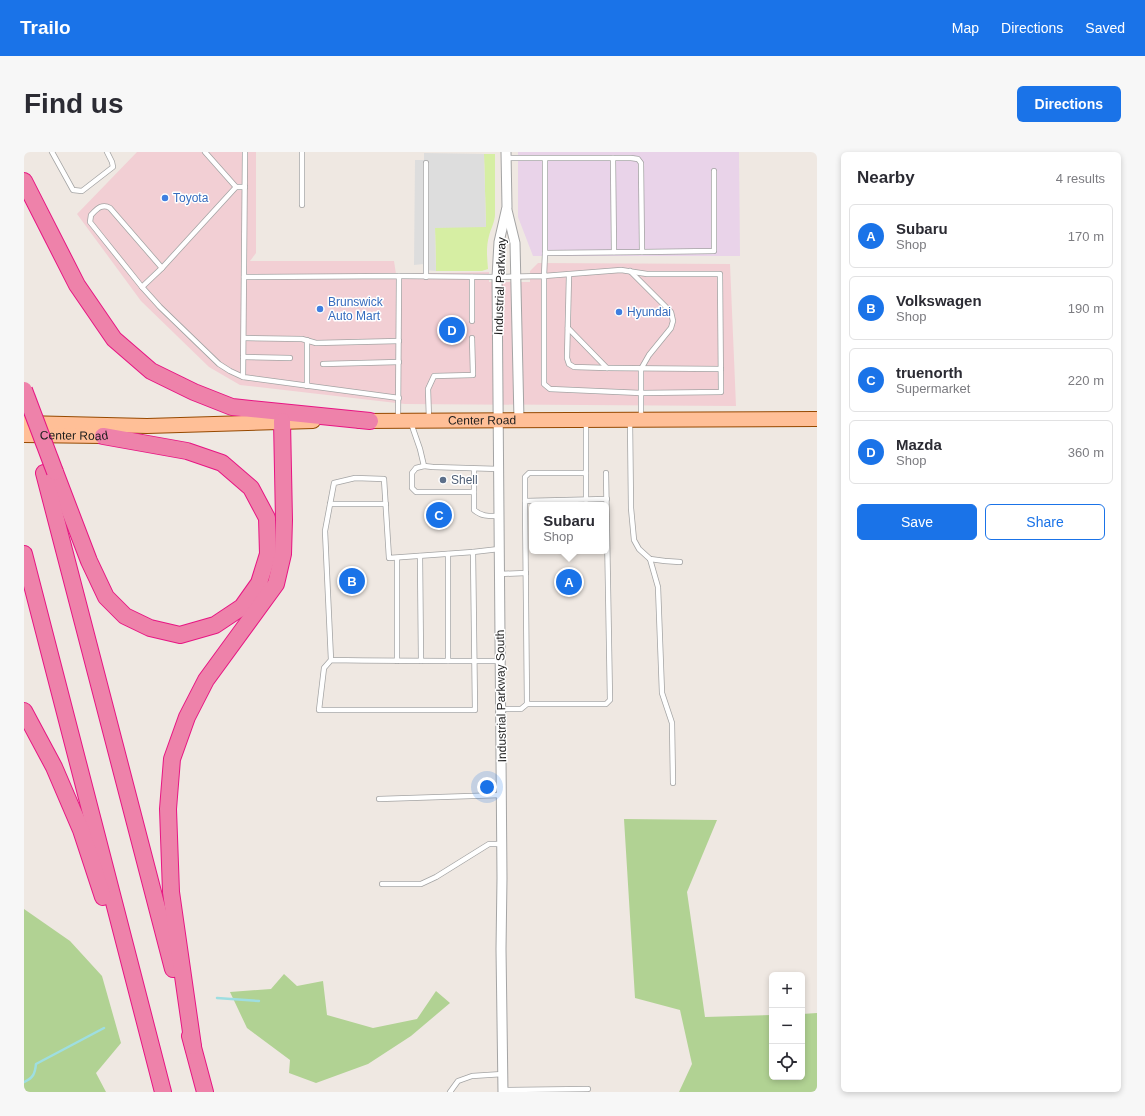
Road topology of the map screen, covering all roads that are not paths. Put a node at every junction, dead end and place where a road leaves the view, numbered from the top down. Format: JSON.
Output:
{"nodes":[{"id":1,"x":52,"y":152,"type":"edge"},
{"id":2,"x":107,"y":152,"type":"edge"},
{"id":3,"x":205,"y":152,"type":"edge"},
{"id":4,"x":245,"y":152,"type":"edge"},
{"id":5,"x":302,"y":152,"type":"edge"},
{"id":6,"x":506,"y":155,"type":"edge"},
{"id":7,"x":545,"y":158,"type":"junction"},
{"id":8,"x":613,"y":158,"type":"junction"},
{"id":9,"x":426,"y":163,"type":"dead end"},
{"id":10,"x":714,"y":171,"type":"dead end"},
{"id":11,"x":24,"y":181,"type":"edge"},
{"id":12,"x":236,"y":187,"type":"junction"},
{"id":13,"x":245,"y":187,"type":"junction"},
{"id":14,"x":302,"y":204,"type":"dead end"},
{"id":15,"x":507,"y":207,"type":"junction"},
{"id":16,"x":614,"y":252,"type":"junction"},
{"id":17,"x":642,"y":252,"type":"junction"},
{"id":18,"x":545,"y":253,"type":"junction"},
{"id":19,"x":162,"y":268,"type":"junction"},
{"id":20,"x":629,"y":270,"type":"junction"},
{"id":21,"x":569,"y":275,"type":"junction"},
{"id":22,"x":399,"y":276,"type":"junction"},
{"id":23,"x":544,"y":276,"type":"junction"},
{"id":24,"x":244,"y":277,"type":"junction"},
{"id":25,"x":426,"y":277,"type":"junction"},
{"id":26,"x":472,"y":277,"type":"junction"},
{"id":27,"x":498,"y":277,"type":"junction"},
{"id":28,"x":517,"y":277,"type":"junction"},
{"id":29,"x":142,"y":287,"type":"junction"},
{"id":30,"x":472,"y":321,"type":"dead end"},
{"id":31,"x":568,"y":328,"type":"junction"},
{"id":32,"x":244,"y":338,"type":"junction"},
{"id":33,"x":472,"y":338,"type":"dead end"},
{"id":34,"x":307,"y":340,"type":"junction"},
{"id":35,"x":399,"y":341,"type":"junction"},
{"id":36,"x":243,"y":357,"type":"junction"},
{"id":37,"x":290,"y":358,"type":"dead end"},
{"id":38,"x":399,"y":362,"type":"junction"},
{"id":39,"x":323,"y":364,"type":"dead end"},
{"id":40,"x":607,"y":368,"type":"junction"},
{"id":41,"x":641,"y":369,"type":"junction"},
{"id":42,"x":721,"y":369,"type":"junction"},
{"id":43,"x":243,"y":377,"type":"junction"},
{"id":44,"x":307,"y":386,"type":"junction"},
{"id":45,"x":24,"y":390,"type":"edge"},
{"id":46,"x":641,"y":393,"type":"junction"},
{"id":47,"x":24,"y":394,"type":"edge"},
{"id":48,"x":399,"y":398,"type":"junction"},
{"id":49,"x":635,"y":419,"type":"junction"},
{"id":50,"x":817,"y":419,"type":"edge"},
{"id":51,"x":498,"y":420,"type":"junction"},
{"id":52,"x":519,"y":420,"type":"junction"},
{"id":53,"x":586,"y":420,"type":"junction"},
{"id":54,"x":404,"y":421,"type":"junction"},
{"id":55,"x":429,"y":421,"type":"junction"},
{"id":56,"x":282,"y":422,"type":"junction"},
{"id":57,"x":370,"y":422,"type":"junction"},
{"id":58,"x":24,"y":423,"type":"edge"},
{"id":59,"x":147,"y":426,"type":"junction"},
{"id":60,"x":24,"y":435,"type":"edge"},
{"id":61,"x":103,"y":436,"type":"junction"},
{"id":62,"x":424,"y":466,"type":"junction"},
{"id":63,"x":474,"y":469,"type":"junction"},
{"id":64,"x":499,"y":469,"type":"junction"},
{"id":65,"x":50,"y":472,"type":"junction"},
{"id":66,"x":606,"y":473,"type":"dead end"},
{"id":67,"x":586,"y":474,"type":"junction"},
{"id":68,"x":474,"y":492,"type":"junction"},
{"id":69,"x":607,"y":499,"type":"junction"},
{"id":70,"x":525,"y":500,"type":"junction"},
{"id":71,"x":586,"y":500,"type":"junction"},
{"id":72,"x":607,"y":502,"type":"edge"},
{"id":73,"x":330,"y":504,"type":"junction"},
{"id":74,"x":386,"y":504,"type":"junction"},
{"id":75,"x":499,"y":516,"type":"junction"},
{"id":76,"x":500,"y":549,"type":"junction"},
{"id":77,"x":473,"y":552,"type":"junction"},
{"id":78,"x":24,"y":554,"type":"edge"},
{"id":79,"x":448,"y":554,"type":"junction"},
{"id":80,"x":608,"y":554,"type":"edge"},
{"id":81,"x":420,"y":556,"type":"junction"},
{"id":82,"x":397,"y":558,"type":"junction"},
{"id":83,"x":650,"y":559,"type":"junction"},
{"id":84,"x":680,"y":562,"type":"dead end"},
{"id":85,"x":526,"y":573,"type":"junction"},
{"id":86,"x":500,"y":574,"type":"junction"},
{"id":87,"x":332,"y":660,"type":"junction"},
{"id":88,"x":397,"y":661,"type":"junction"},
{"id":89,"x":421,"y":661,"type":"junction"},
{"id":90,"x":448,"y":661,"type":"junction"},
{"id":91,"x":475,"y":661,"type":"junction"},
{"id":92,"x":500,"y":661,"type":"junction"},
{"id":93,"x":527,"y":704,"type":"junction"},
{"id":94,"x":501,"y":709,"type":"junction"},
{"id":95,"x":24,"y":711,"type":"edge"},
{"id":96,"x":674,"y":783,"type":"dead end"},
{"id":97,"x":502,"y":795,"type":"junction"},
{"id":98,"x":379,"y":799,"type":"dead end"},
{"id":99,"x":502,"y":844,"type":"junction"},
{"id":100,"x":382,"y":884,"type":"dead end"},
{"id":101,"x":150,"y":1040,"type":"junction"},
{"id":102,"x":193,"y":1046,"type":"junction"},
{"id":103,"x":503,"y":1074,"type":"junction"},
{"id":104,"x":588,"y":1089,"type":"dead end"},
{"id":105,"x":503,"y":1091,"type":"edge"},
{"id":106,"x":163,"y":1092,"type":"edge"},
{"id":107,"x":205,"y":1092,"type":"edge"},
{"id":108,"x":450,"y":1092,"type":"edge"}],
"edges":[{"from":1,"to":2,"type":"lane"},
{"from":3,"to":12,"type":"lane"},
{"from":4,"to":13,"type":"lane"},
{"from":5,"to":14,"type":"lane"},
{"from":6,"to":7,"type":"lane"},
{"from":6,"to":15,"type":"street","name":"Industrial Parkway"},
{"from":7,"to":8,"type":"lane"},
{"from":7,"to":18,"type":"lane"},
{"from":8,"to":16,"type":"lane"},
{"from":8,"to":17,"type":"lane"},
{"from":9,"to":25,"type":"lane"},
{"from":10,"to":17,"type":"lane"},
{"from":11,"to":57,"type":"highway"},
{"from":12,"to":13,"type":"lane"},
{"from":12,"to":19,"type":"lane"},
{"from":13,"to":24,"type":"lane"},
{"from":15,"to":27,"type":"street","name":"Industrial Parkway"},
{"from":15,"to":28,"type":"street"},
{"from":16,"to":17,"type":"lane"},
{"from":16,"to":18,"type":"lane"},
{"from":18,"to":23,"type":"lane"},
{"from":19,"to":29,"type":"lane"},
{"from":19,"to":29,"type":"lane"},
{"from":20,"to":21,"type":"lane"},
{"from":20,"to":41,"type":"lane"},
{"from":20,"to":42,"type":"lane"},
{"from":21,"to":23,"type":"lane"},
{"from":21,"to":31,"type":"lane"},
{"from":22,"to":24,"type":"lane"},
{"from":22,"to":25,"type":"lane"},
{"from":22,"to":35,"type":"lane"},
{"from":23,"to":28,"type":"lane"},
{"from":23,"to":46,"type":"lane"},
{"from":24,"to":32,"type":"lane"},
{"from":25,"to":26,"type":"lane"},
{"from":26,"to":27,"type":"lane"},
{"from":26,"to":30,"type":"lane"},
{"from":27,"to":28,"type":"lane"},
{"from":27,"to":51,"type":"street","name":"Industrial Parkway"},
{"from":28,"to":52,"type":"street"},
{"from":29,"to":43,"type":"lane"},
{"from":31,"to":40,"type":"lane"},
{"from":31,"to":40,"type":"lane"},
{"from":32,"to":34,"type":"lane"},
{"from":32,"to":36,"type":"lane"},
{"from":33,"to":55,"type":"lane"},
{"from":34,"to":35,"type":"lane"},
{"from":34,"to":44,"type":"lane"},
{"from":35,"to":38,"type":"lane"},
{"from":36,"to":37,"type":"lane"},
{"from":36,"to":43,"type":"lane"},
{"from":38,"to":39,"type":"lane"},
{"from":38,"to":48,"type":"lane"},
{"from":40,"to":41,"type":"lane"},
{"from":41,"to":42,"type":"lane"},
{"from":41,"to":46,"type":"lane"},
{"from":42,"to":46,"type":"lane"},
{"from":43,"to":44,"type":"lane"},
{"from":44,"to":48,"type":"lane"},
{"from":45,"to":65,"type":"highway","bridge":true},
{"from":46,"to":49,"type":"lane"},
{"from":47,"to":65,"type":"highway","bridge":true},
{"from":48,"to":54,"type":"lane"},
{"from":49,"to":50,"type":"main road","name":"Center Road"},
{"from":49,"to":53,"type":"main road","name":"Center Road"},
{"from":49,"to":83,"type":"lane"},
{"from":51,"to":52,"type":"main road","name":"Center Road"},
{"from":51,"to":55,"type":"main road","name":"Center Road"},
{"from":51,"to":64,"type":"street","name":"Industrial Parkway South"},
{"from":52,"to":53,"type":"main road","name":"Center Road"},
{"from":53,"to":67,"type":"lane"},
{"from":54,"to":55,"type":"main road","name":"Center Road"},
{"from":54,"to":57,"type":"main road","name":"Center Road"},
{"from":54,"to":62,"type":"lane"},
{"from":56,"to":57,"type":"main road","name":"Center Road"},
{"from":56,"to":59,"type":"main road","name":"Center Road"},
{"from":56,"to":102,"type":"highway"},
{"from":58,"to":59,"type":"main road","name":"Center Road"},
{"from":59,"to":61,"type":"main road","name":"Center Road"},
{"from":60,"to":61,"type":"main road","name":"Center Road"},
{"from":61,"to":65,"type":"highway"},
{"from":62,"to":63,"type":"lane"},
{"from":62,"to":68,"type":"lane"},
{"from":63,"to":64,"type":"lane"},
{"from":63,"to":68,"type":"lane"},
{"from":64,"to":75,"type":"street","name":"Industrial Parkway South"},
{"from":65,"to":102,"type":"highway"},
{"from":66,"to":69,"type":"lane"},
{"from":67,"to":70,"type":"lane"},
{"from":67,"to":71,"type":"lane"},
{"from":68,"to":75,"type":"lane"},
{"from":69,"to":71,"type":"lane"},
{"from":69,"to":72,"type":"lane"},
{"from":70,"to":71,"type":"lane"},
{"from":70,"to":85,"type":"lane"},
{"from":73,"to":74,"type":"lane"},
{"from":73,"to":74,"type":"lane"},
{"from":73,"to":87,"type":"lane"},
{"from":74,"to":82,"type":"lane"},
{"from":75,"to":76,"type":"street","name":"Industrial Parkway South"},
{"from":76,"to":77,"type":"lane"},
{"from":76,"to":86,"type":"street","name":"Industrial Parkway South"},
{"from":77,"to":79,"type":"lane"},
{"from":77,"to":91,"type":"lane"},
{"from":78,"to":101,"type":"highway"},
{"from":79,"to":81,"type":"lane"},
{"from":79,"to":90,"type":"lane"},
{"from":80,"to":93,"type":"lane"},
{"from":81,"to":82,"type":"lane"},
{"from":81,"to":89,"type":"lane"},
{"from":82,"to":88,"type":"lane"},
{"from":83,"to":84,"type":"lane"},
{"from":83,"to":96,"type":"lane"},
{"from":85,"to":86,"type":"lane"},
{"from":85,"to":93,"type":"lane"},
{"from":86,"to":92,"type":"street","name":"Industrial Parkway South"},
{"from":87,"to":88,"type":"lane"},
{"from":87,"to":91,"type":"lane"},
{"from":88,"to":89,"type":"lane"},
{"from":89,"to":90,"type":"lane"},
{"from":90,"to":91,"type":"lane"},
{"from":91,"to":92,"type":"lane"},
{"from":92,"to":94,"type":"street","name":"Industrial Parkway South"},
{"from":93,"to":94,"type":"lane"},
{"from":94,"to":97,"type":"street","name":"Industrial Parkway South"},
{"from":95,"to":101,"type":"highway"},
{"from":97,"to":98,"type":"lane"},
{"from":97,"to":99,"type":"street","name":"Industrial Parkway South"},
{"from":99,"to":100,"type":"lane"},
{"from":99,"to":103,"type":"street","name":"Industrial Parkway South"},
{"from":101,"to":106,"type":"highway"},
{"from":102,"to":107,"type":"highway"},
{"from":103,"to":105,"type":"street","name":"Industrial Parkway South"},
{"from":103,"to":108,"type":"lane"},
{"from":104,"to":105,"type":"lane"}]}
